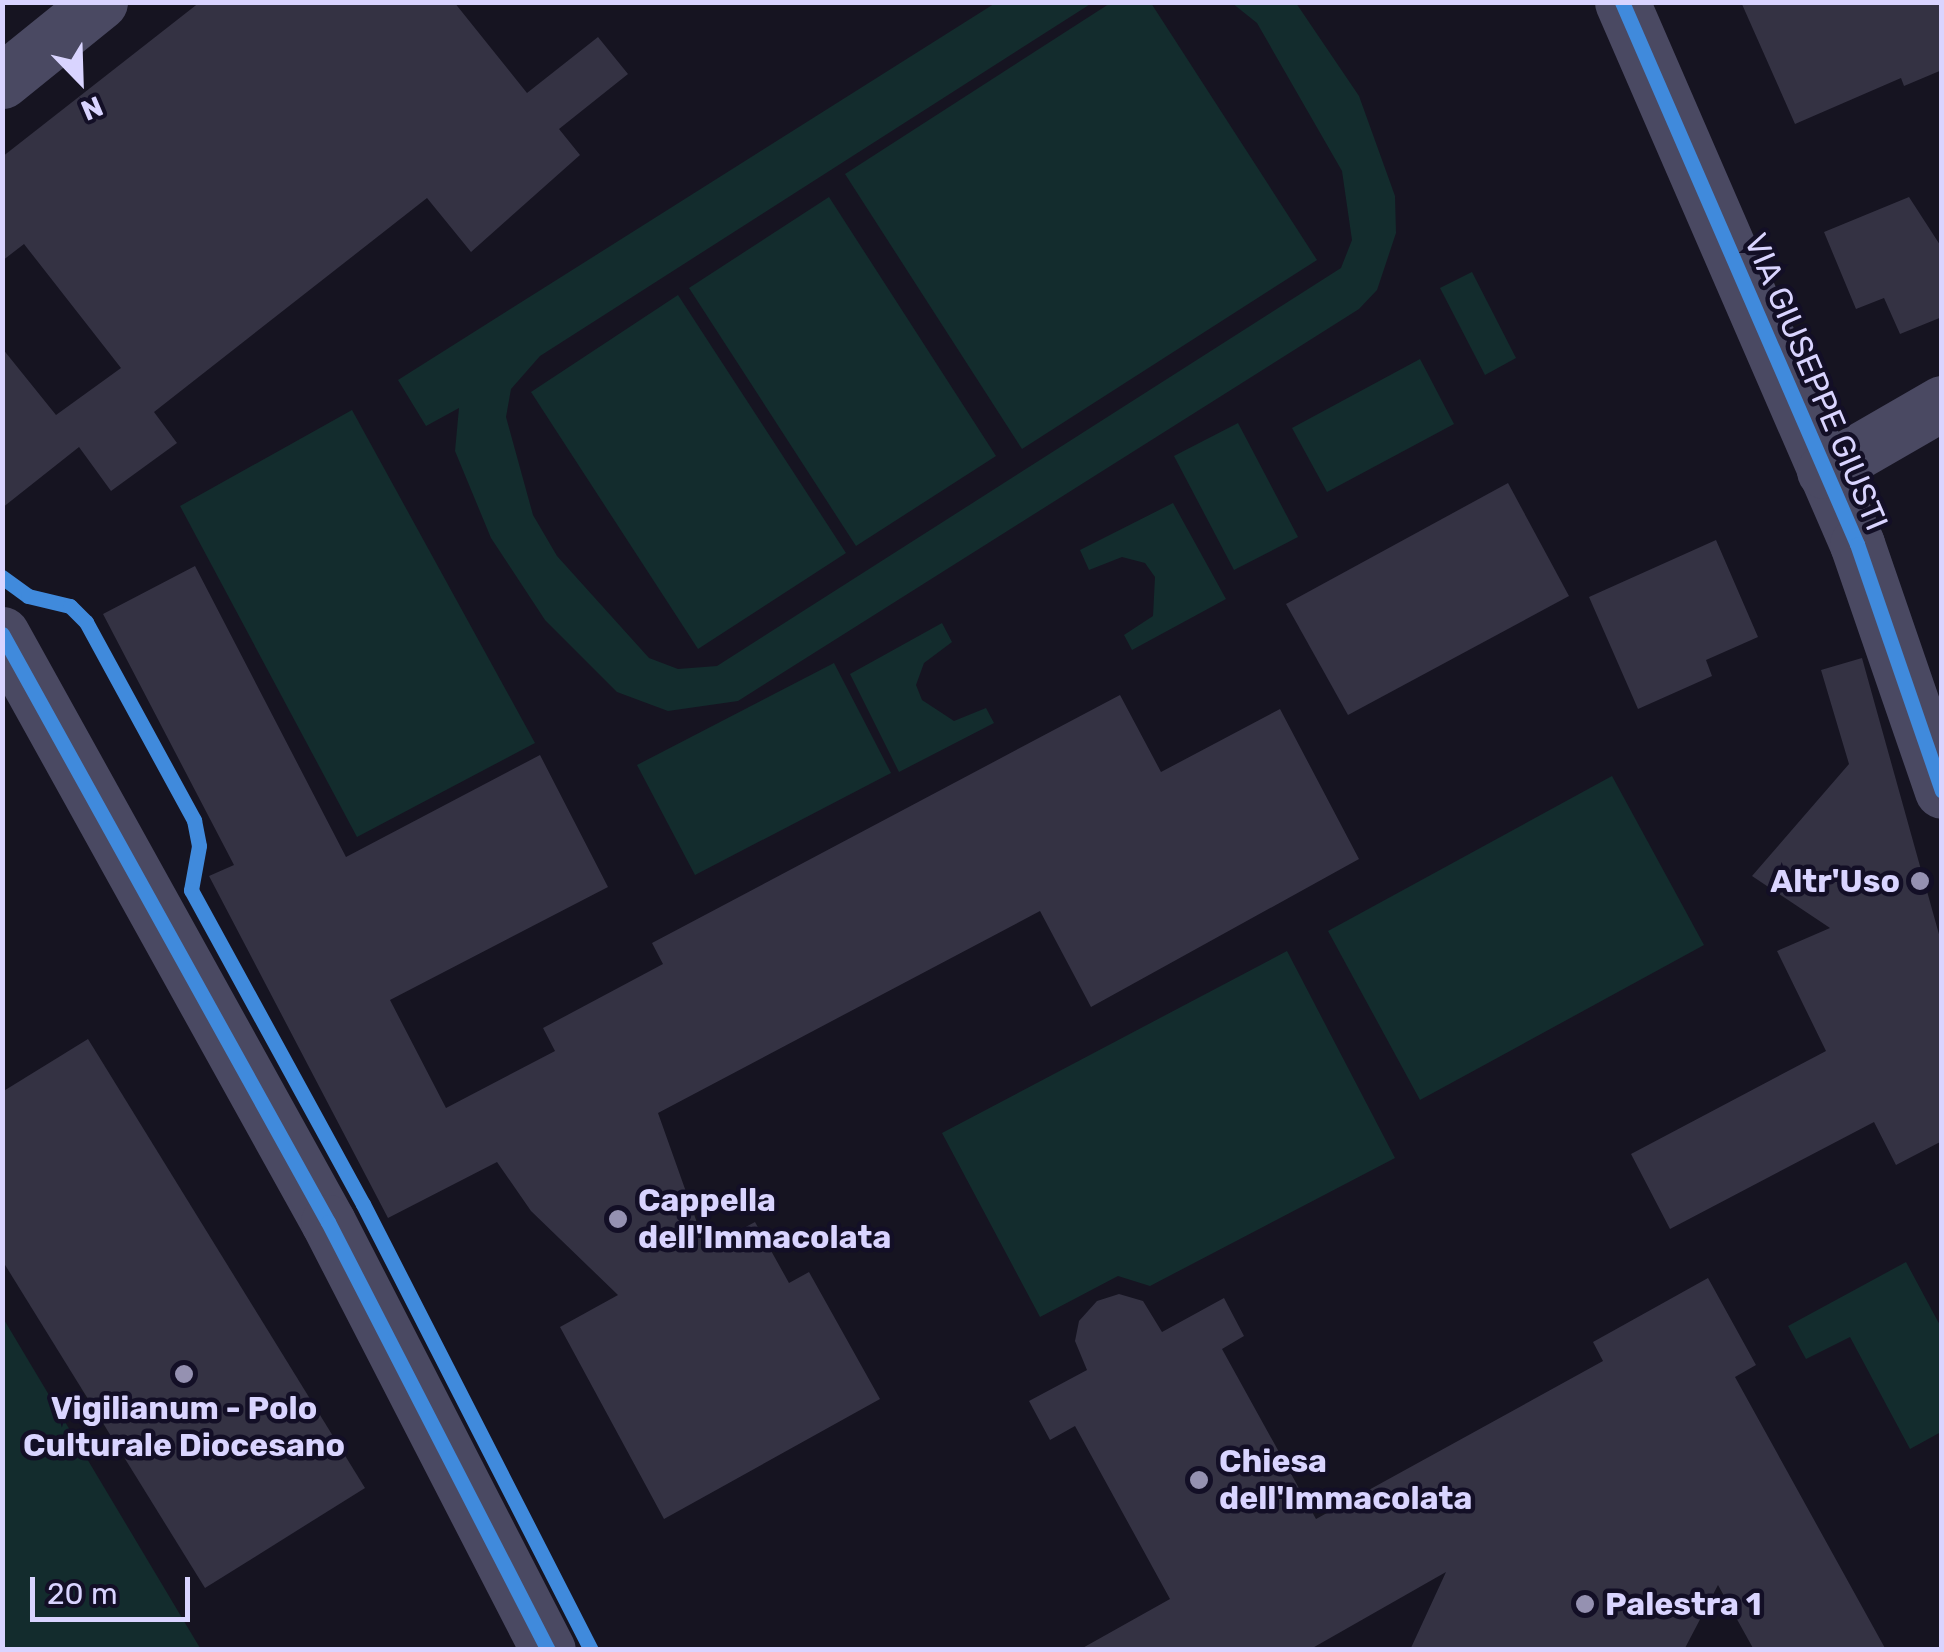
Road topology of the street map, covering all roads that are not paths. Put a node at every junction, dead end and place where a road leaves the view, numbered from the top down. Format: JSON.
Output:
{"nodes":[{"id":1,"x":100,"y":2,"type":"edge"},
{"id":2,"x":1622,"y":2,"type":"edge"},
{"id":3,"x":2,"y":81,"type":"edge"},
{"id":4,"x":1942,"y":403,"type":"edge"},
{"id":5,"x":1824,"y":471,"type":"junction"},
{"id":6,"x":2,"y":634,"type":"edge"},
{"id":7,"x":1942,"y":791,"type":"edge"},
{"id":8,"x":548,"y":1650,"type":"edge"}],
"edges":[{"from":1,"to":3,"type":"street"},
{"from":2,"to":5,"type":"street","name":"VIA GIUSEPPE GIUSTI"},
{"from":4,"to":5,"type":"street"},
{"from":5,"to":7,"type":"street","name":"VIA GIUSEPPE GIUSTI"},
{"from":6,"to":8,"type":"street"}]}
